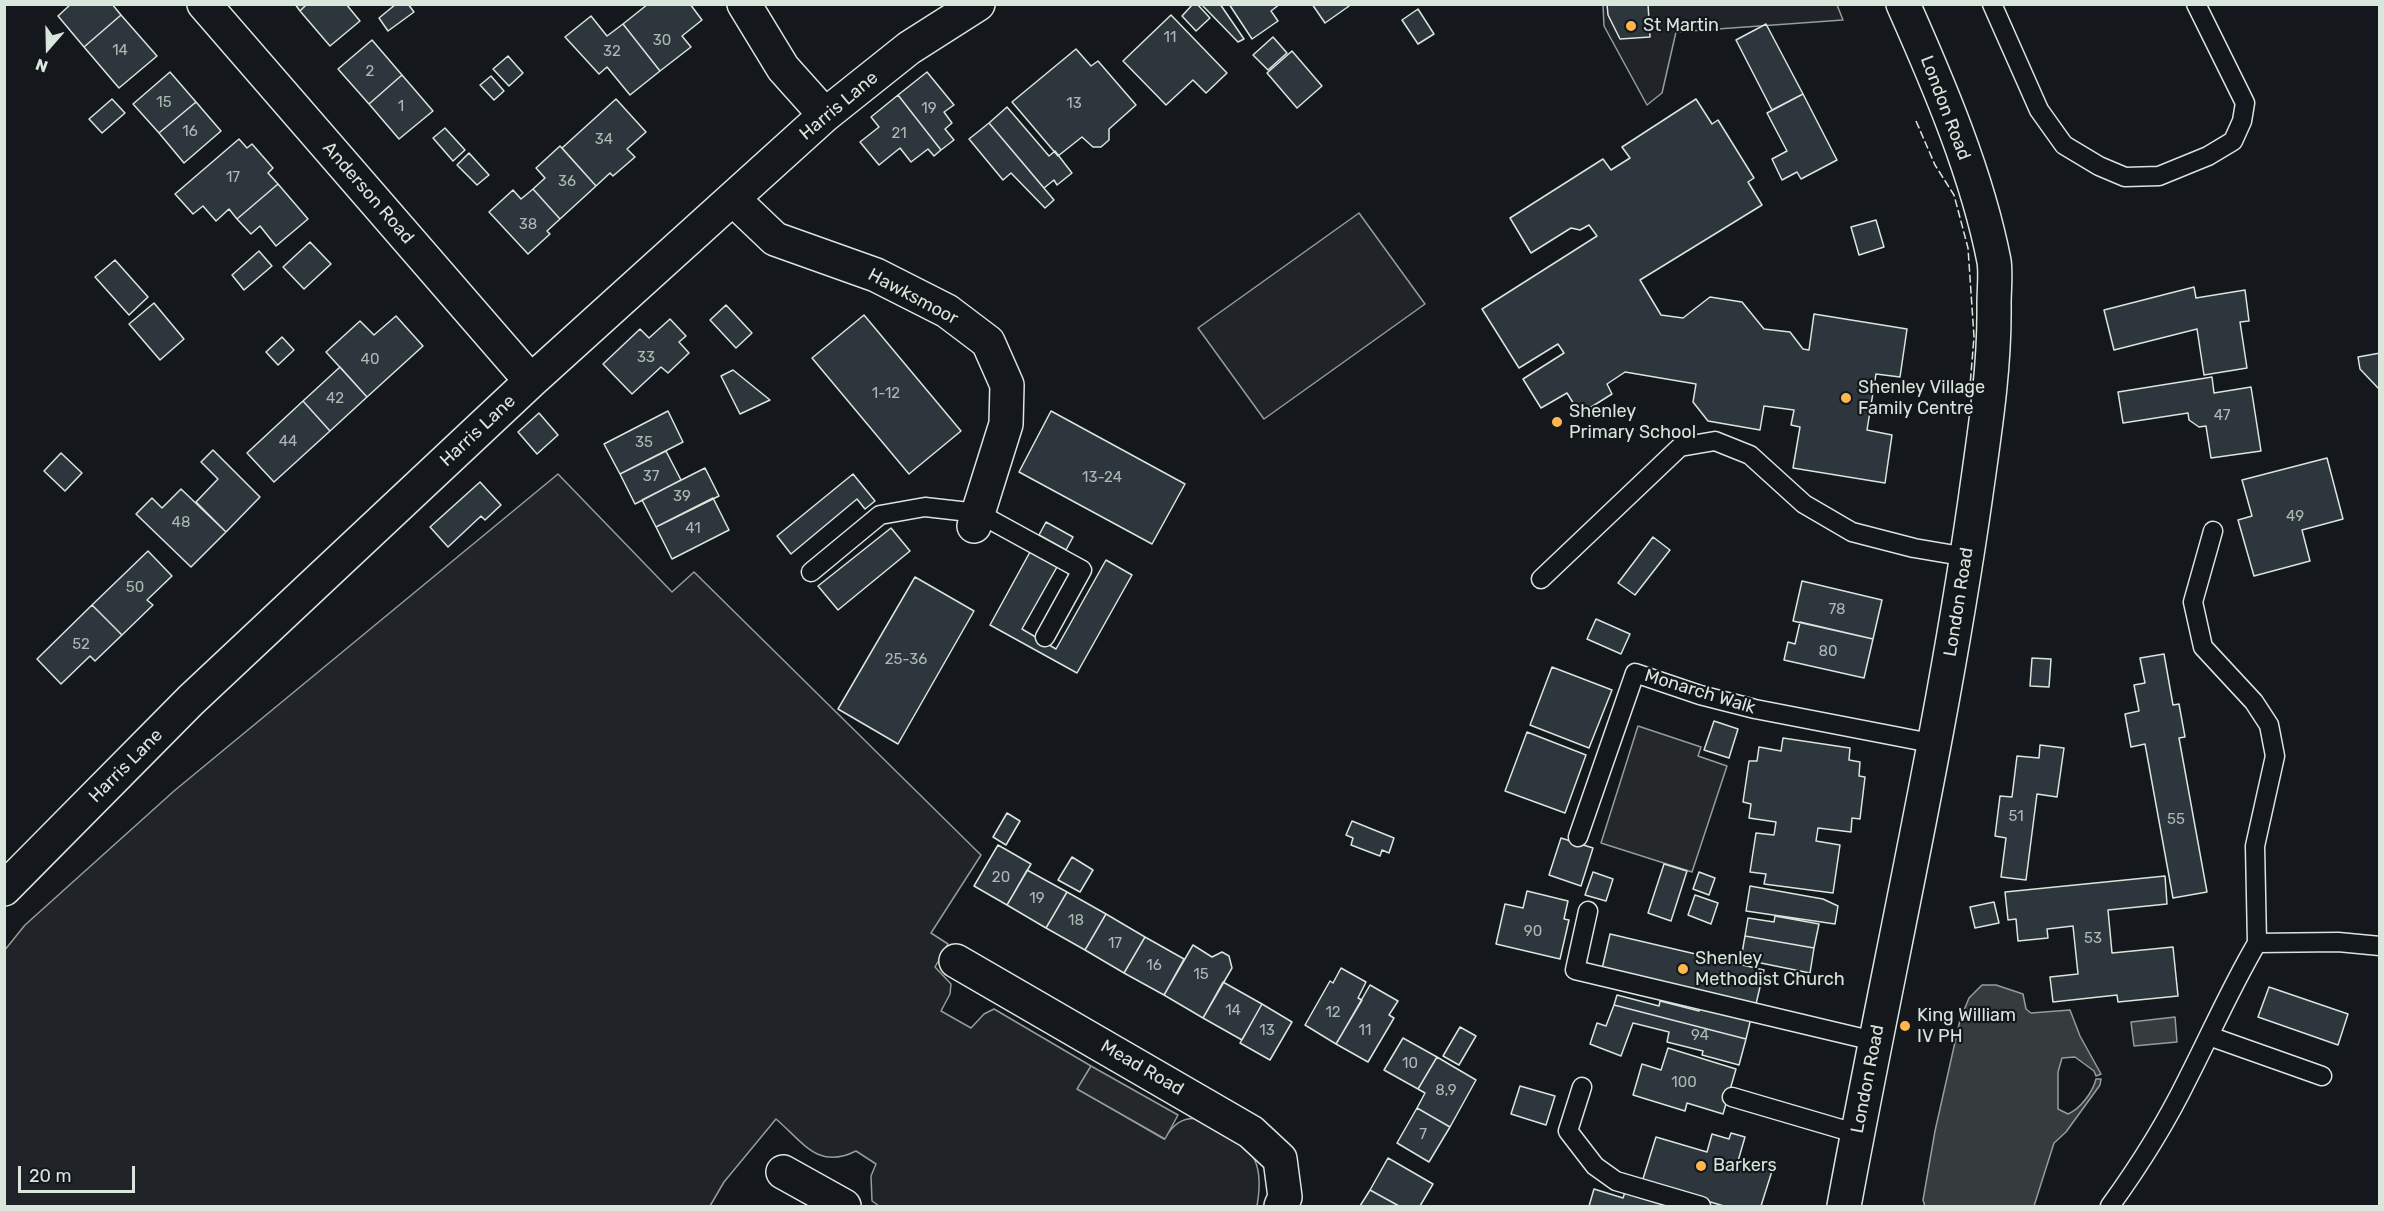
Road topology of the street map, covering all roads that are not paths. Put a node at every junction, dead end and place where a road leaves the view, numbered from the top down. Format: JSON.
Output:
{"nodes":[{"id":1,"x":204,"y":4,"type":"edge"},
{"id":2,"x":744,"y":4,"type":"edge"},
{"id":3,"x":978,"y":4,"type":"edge"},
{"id":4,"x":1903,"y":4,"type":"edge"},
{"id":5,"x":1992,"y":4,"type":"edge"},
{"id":6,"x":2196,"y":4,"type":"edge"},
{"id":7,"x":825,"y":115,"type":"junction"},
{"id":8,"x":733,"y":199,"type":"junction"},
{"id":9,"x":531,"y":381,"type":"junction"},
{"id":10,"x":976,"y":519,"type":"junction"},
{"id":11,"x":2213,"y":531,"type":"dead end"},
{"id":12,"x":1967,"y":557,"type":"junction"},
{"id":13,"x":811,"y":572,"type":"dead end"},
{"id":14,"x":1541,"y":579,"type":"dead end"},
{"id":15,"x":1045,"y":637,"type":"dead end"},
{"id":16,"x":1935,"y":744,"type":"junction"},
{"id":17,"x":1578,"y":837,"type":"dead end"},
{"id":18,"x":4,"y":889,"type":"edge"},
{"id":19,"x":1587,"y":910,"type":"dead end"},
{"id":20,"x":2257,"y":943,"type":"junction"},
{"id":21,"x":2379,"y":946,"type":"edge"},
{"id":22,"x":956,"y":961,"type":"dead end"},
{"id":23,"x":2208,"y":1036,"type":"junction"},
{"id":24,"x":1874,"y":1041,"type":"junction"},
{"id":25,"x":2322,"y":1076,"type":"dead end"},
{"id":26,"x":1582,"y":1087,"type":"dead end"},
{"id":27,"x":1732,"y":1097,"type":"dead end"},
{"id":28,"x":1858,"y":1134,"type":"junction"},
{"id":29,"x":783,"y":1172,"type":"dead end"},
{"id":30,"x":844,"y":1206,"type":"edge"},
{"id":31,"x":1281,"y":1206,"type":"edge"},
{"id":32,"x":1701,"y":1206,"type":"edge"},
{"id":33,"x":1844,"y":1206,"type":"edge"},
{"id":34,"x":2110,"y":1206,"type":"edge"}],
"edges":[{"from":1,"to":9,"type":"street","name":"Anderson Road"},
{"from":2,"to":7,"type":"street"},
{"from":3,"to":7,"type":"street","name":"Harris Lane"},
{"from":4,"to":12,"type":"street","name":"London Road"},
{"from":5,"to":6,"type":"lane"},
{"from":7,"to":8,"type":"street","name":"Harris Lane"},
{"from":8,"to":9,"type":"street","name":"Harris Lane"},
{"from":8,"to":10,"type":"street","name":"Hawksmoor"},
{"from":9,"to":18,"type":"street","name":"Harris Lane"},
{"from":10,"to":13,"type":"lane"},
{"from":10,"to":15,"type":"lane"},
{"from":11,"to":20,"type":"lane"},
{"from":12,"to":14,"type":"lane"},
{"from":12,"to":16,"type":"street","name":"London Road"},
{"from":16,"to":17,"type":"lane","name":"Monarch Walk"},
{"from":16,"to":24,"type":"street","name":"London Road"},
{"from":19,"to":24,"type":"lane"},
{"from":20,"to":21,"type":"lane"},
{"from":20,"to":23,"type":"lane"},
{"from":22,"to":31,"type":"street","name":"Mead Road"},
{"from":23,"to":25,"type":"lane"},
{"from":23,"to":34,"type":"lane"},
{"from":24,"to":28,"type":"street","name":"London Road"},
{"from":26,"to":32,"type":"lane"},
{"from":27,"to":28,"type":"lane"},
{"from":28,"to":33,"type":"street","name":"London Road"},
{"from":29,"to":30,"type":"street"}]}
